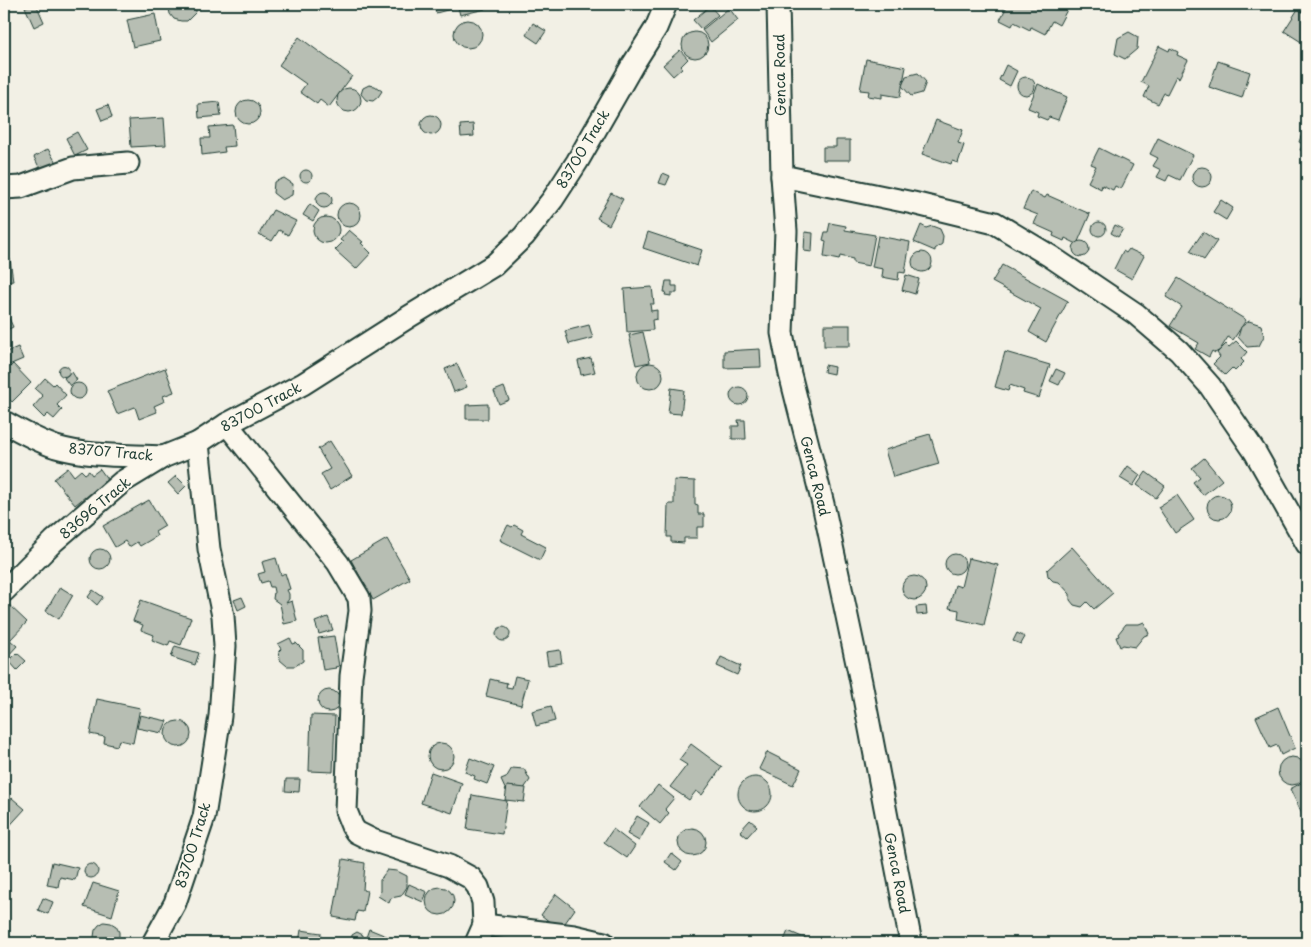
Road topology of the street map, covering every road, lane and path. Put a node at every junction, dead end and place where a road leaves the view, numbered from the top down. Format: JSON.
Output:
{"nodes":[{"id":1,"x":666,"y":4,"type":"edge"},
{"id":2,"x":778,"y":4,"type":"edge"},
{"id":3,"x":128,"y":163,"type":"dead end"},
{"id":4,"x":782,"y":176,"type":"junction"},
{"id":5,"x":4,"y":188,"type":"edge"},
{"id":6,"x":4,"y":422,"type":"edge"},
{"id":7,"x":228,"y":424,"type":"junction"},
{"id":8,"x":198,"y":443,"type":"junction"},
{"id":9,"x":163,"y":457,"type":"junction"},
{"id":10,"x":1307,"y":544,"type":"edge"},
{"id":11,"x":4,"y":591,"type":"edge"},
{"id":12,"x":480,"y":934,"type":"edge"},
{"id":13,"x":153,"y":943,"type":"edge"},
{"id":14,"x":604,"y":943,"type":"edge"},
{"id":15,"x":910,"y":943,"type":"edge"}],
"edges":[{"from":1,"to":7,"type":"street","name":"83700 Track"},
{"from":2,"to":4,"type":"street","name":"Genca Road"},
{"from":3,"to":5,"type":"street"},
{"from":4,"to":10,"type":"street"},
{"from":4,"to":15,"type":"street","name":"Genca Road"},
{"from":6,"to":9,"type":"street","name":"83707 Track"},
{"from":7,"to":8,"type":"street","name":"83700 Track"},
{"from":7,"to":12,"type":"street"},
{"from":8,"to":9,"type":"street","name":"83696 Track"},
{"from":8,"to":13,"type":"street","name":"83700 Track"},
{"from":9,"to":11,"type":"street","name":"83696 Track"},
{"from":12,"to":14,"type":"street"}]}
